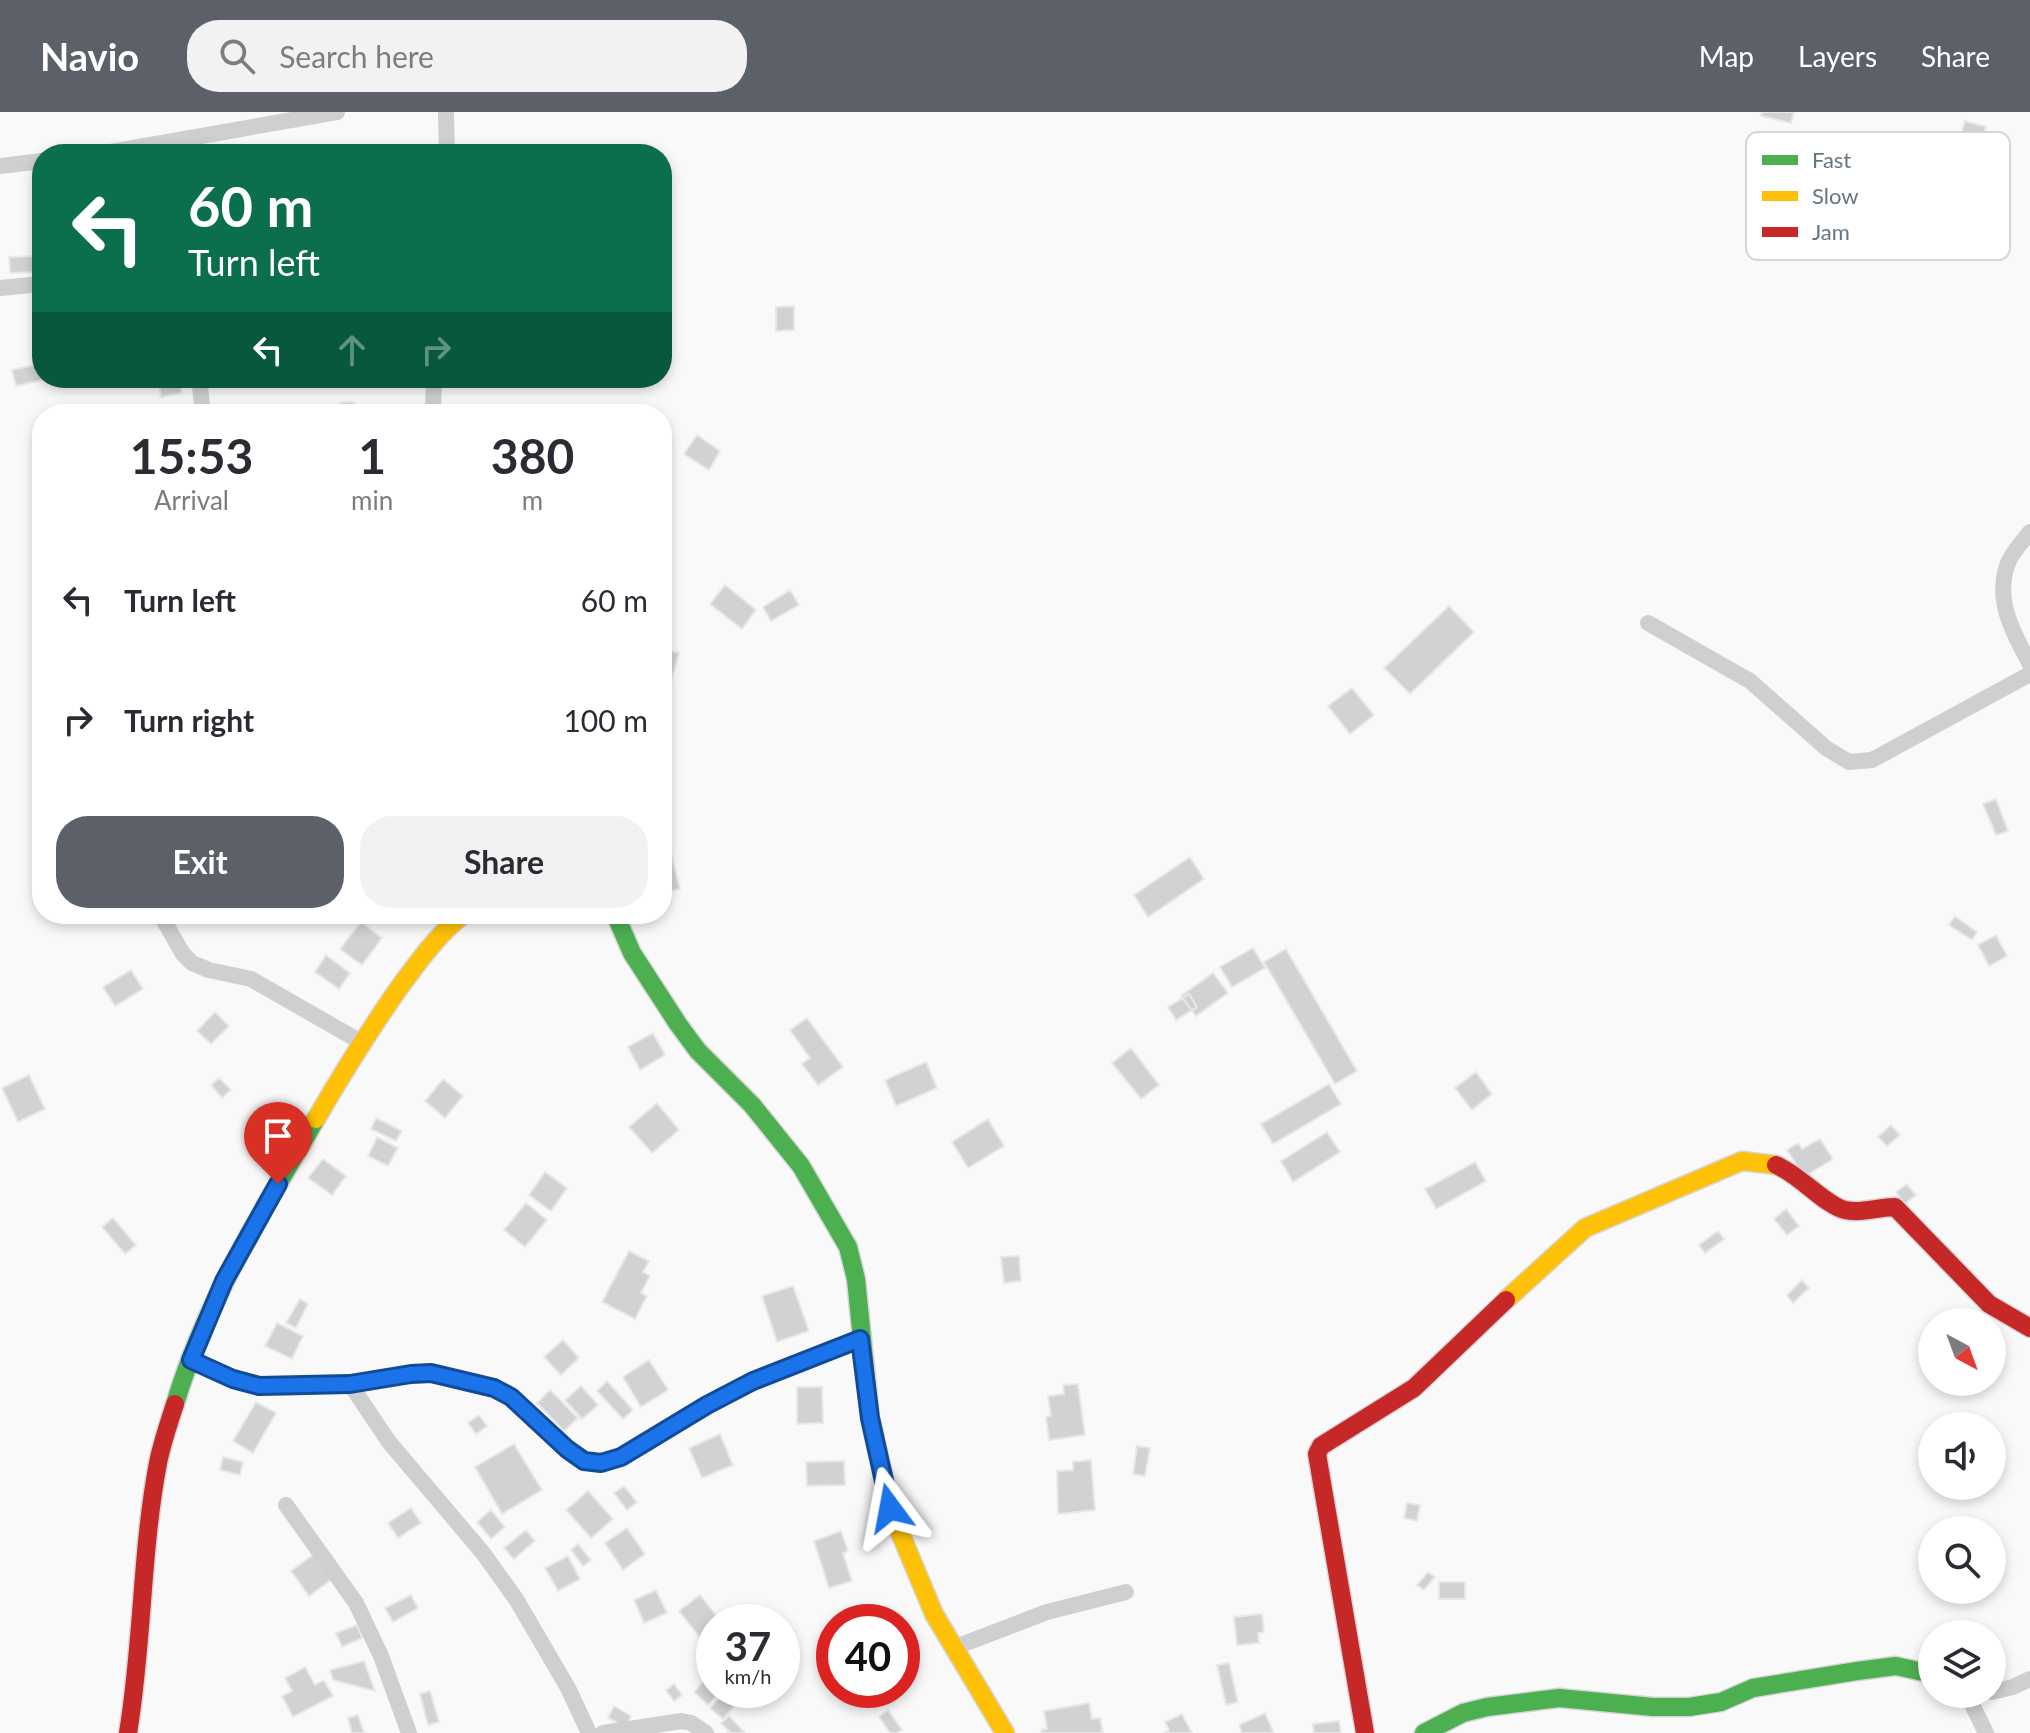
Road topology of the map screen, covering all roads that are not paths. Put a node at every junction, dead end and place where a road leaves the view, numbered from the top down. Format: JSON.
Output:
{"nodes":[{"id":1,"x":337,"y":112,"type":"edge"},
{"id":2,"x":446,"y":112,"type":"edge"},
{"id":3,"x":159,"y":144,"type":"edge"},
{"id":4,"x":447,"y":144,"type":"edge"},
{"id":5,"x":32,"y":162,"type":"edge"},
{"id":6,"x":0,"y":166,"type":"edge"},
{"id":7,"x":32,"y":285,"type":"edge"},
{"id":8,"x":0,"y":288,"type":"edge"},
{"id":9,"x":2030,"y":532,"type":"edge"},
{"id":10,"x":1648,"y":623,"type":"dead end"},
{"id":11,"x":2030,"y":664,"type":"edge"},
{"id":12,"x":2030,"y":674,"type":"edge"},
{"id":13,"x":166,"y":924,"type":"edge"},
{"id":14,"x":451,"y":924,"type":"edge"},
{"id":15,"x":619,"y":924,"type":"edge"},
{"id":16,"x":361,"y":1042,"type":"junction"},
{"id":17,"x":2030,"y":1328,"type":"edge"},
{"id":18,"x":860,"y":1339,"type":"junction"},
{"id":19,"x":191,"y":1360,"type":"junction"},
{"id":20,"x":350,"y":1384,"type":"junction"},
{"id":21,"x":286,"y":1505,"type":"dead end"},
{"id":22,"x":1126,"y":1592,"type":"dead end"},
{"id":23,"x":953,"y":1648,"type":"junction"},
{"id":24,"x":1918,"y":1671,"type":"edge"},
{"id":25,"x":2030,"y":1679,"type":"edge"},
{"id":26,"x":2006,"y":1689,"type":"edge"},
{"id":27,"x":1974,"y":1708,"type":"edge"},
{"id":28,"x":128,"y":1733,"type":"edge"},
{"id":29,"x":409,"y":1733,"type":"edge"},
{"id":30,"x":589,"y":1733,"type":"edge"},
{"id":31,"x":603,"y":1733,"type":"edge"},
{"id":32,"x":706,"y":1733,"type":"edge"},
{"id":33,"x":1005,"y":1733,"type":"edge"},
{"id":34,"x":1365,"y":1733,"type":"edge"},
{"id":35,"x":1424,"y":1733,"type":"edge"},
{"id":36,"x":1986,"y":1733,"type":"edge"}],
"edges":[{"from":1,"to":3,"type":"street"},
{"from":2,"to":4,"type":"street"},
{"from":5,"to":6,"type":"street"},
{"from":7,"to":8,"type":"street"},
{"from":9,"to":11,"type":"street"},
{"from":10,"to":12,"type":"street"},
{"from":13,"to":16,"type":"street"},
{"from":14,"to":16,"type":"street"},
{"from":15,"to":18,"type":"street"},
{"from":16,"to":19,"type":"street"},
{"from":17,"to":34,"type":"street"},
{"from":18,"to":20,"type":"street"},
{"from":18,"to":23,"type":"street"},
{"from":19,"to":20,"type":"street"},
{"from":19,"to":28,"type":"street"},
{"from":20,"to":30,"type":"street"},
{"from":21,"to":29,"type":"street"},
{"from":22,"to":23,"type":"street"},
{"from":23,"to":33,"type":"street"},
{"from":24,"to":35,"type":"street"},
{"from":25,"to":26,"type":"street"},
{"from":27,"to":36,"type":"street"},
{"from":31,"to":32,"type":"street"}]}
